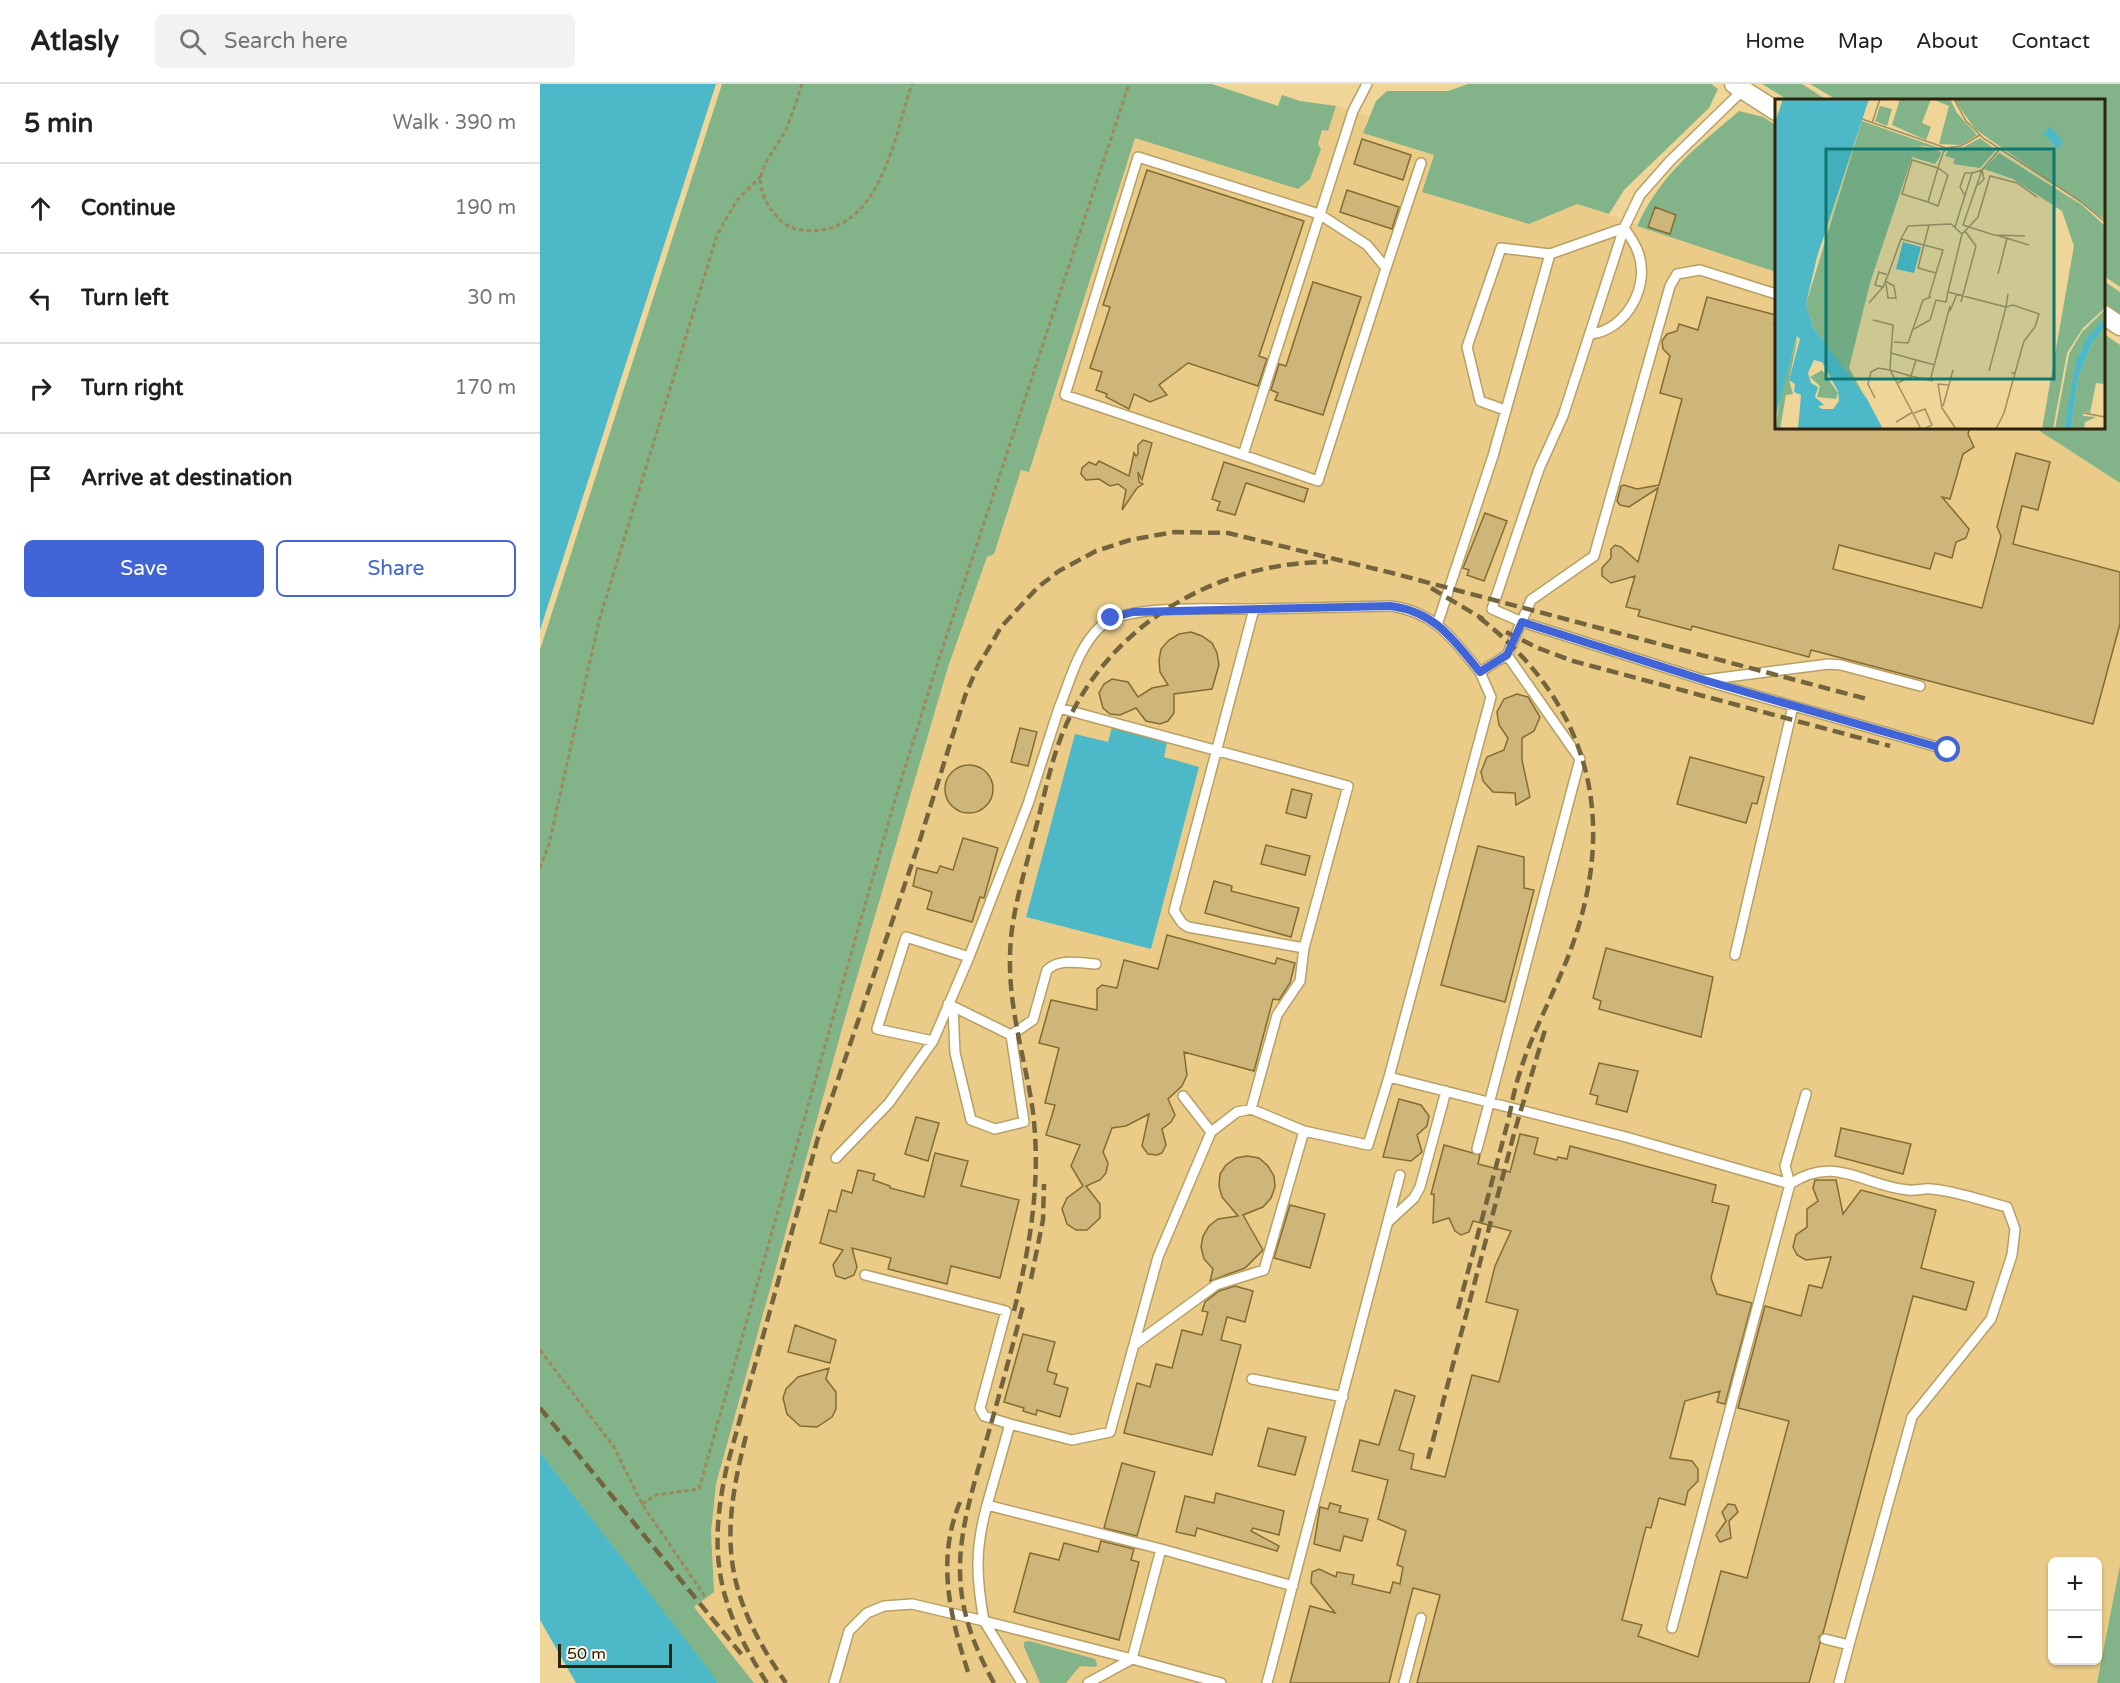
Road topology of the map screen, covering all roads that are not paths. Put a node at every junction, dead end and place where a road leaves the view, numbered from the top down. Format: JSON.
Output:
{"nodes":[{"id":1,"x":1368,"y":84,"type":"edge"},
{"id":2,"x":1738,"y":87,"type":"edge"},
{"id":3,"x":1775,"y":110,"type":"edge"},
{"id":4,"x":1421,"y":163,"type":"dead end"},
{"id":5,"x":1319,"y":214,"type":"junction"},
{"id":6,"x":1624,"y":228,"type":"junction"},
{"id":7,"x":1550,"y":254,"type":"junction"},
{"id":8,"x":1386,"y":268,"type":"junction"},
{"id":9,"x":1775,"y":294,"type":"edge"},
{"id":10,"x":2105,"y":316,"type":"edge"},
{"id":11,"x":2120,"y":326,"type":"edge"},
{"id":12,"x":1591,"y":334,"type":"junction"},
{"id":13,"x":1505,"y":410,"type":"junction"},
{"id":14,"x":1243,"y":455,"type":"junction"},
{"id":15,"x":1254,"y":609,"type":"junction"},
{"id":16,"x":1522,"y":622,"type":"junction"},
{"id":17,"x":1437,"y":625,"type":"junction"},
{"id":18,"x":1507,"y":655,"type":"junction"},
{"id":19,"x":1480,"y":672,"type":"junction"},
{"id":20,"x":1704,"y":680,"type":"junction"},
{"id":21,"x":1920,"y":686,"type":"dead end"},
{"id":22,"x":1793,"y":706,"type":"junction"},
{"id":23,"x":1059,"y":708,"type":"junction"},
{"id":24,"x":1217,"y":749,"type":"junction"},
{"id":25,"x":1948,"y":750,"type":"dead end"},
{"id":26,"x":1304,"y":948,"type":"junction"},
{"id":27,"x":1735,"y":955,"type":"dead end"},
{"id":28,"x":969,"y":957,"type":"junction"},
{"id":29,"x":1096,"y":964,"type":"dead end"},
{"id":30,"x":950,"y":1005,"type":"junction"},
{"id":31,"x":1011,"y":1035,"type":"junction"},
{"id":32,"x":933,"y":1041,"type":"junction"},
{"id":33,"x":1389,"y":1077,"type":"junction"},
{"id":34,"x":1446,"y":1091,"type":"junction"},
{"id":35,"x":1806,"y":1094,"type":"dead end"},
{"id":36,"x":1183,"y":1096,"type":"dead end"},
{"id":37,"x":1490,"y":1102,"type":"junction"},
{"id":38,"x":1251,"y":1109,"type":"junction"},
{"id":39,"x":1304,"y":1131,"type":"junction"},
{"id":40,"x":1211,"y":1132,"type":"junction"},
{"id":41,"x":1477,"y":1149,"type":"dead end"},
{"id":42,"x":836,"y":1158,"type":"dead end"},
{"id":43,"x":1400,"y":1175,"type":"dead end"},
{"id":44,"x":1790,"y":1184,"type":"junction"},
{"id":45,"x":1388,"y":1222,"type":"junction"},
{"id":46,"x":865,"y":1275,"type":"dead end"},
{"id":47,"x":1134,"y":1345,"type":"junction"},
{"id":48,"x":1252,"y":1378,"type":"dead end"},
{"id":49,"x":1343,"y":1397,"type":"junction"},
{"id":50,"x":1010,"y":1424,"type":"junction"},
{"id":51,"x":987,"y":1505,"type":"junction"},
{"id":52,"x":1161,"y":1549,"type":"junction"},
{"id":53,"x":1293,"y":1586,"type":"junction"},
{"id":54,"x":1421,"y":1618,"type":"dead end"},
{"id":55,"x":984,"y":1621,"type":"junction"},
{"id":56,"x":1672,"y":1628,"type":"dead end"},
{"id":57,"x":1825,"y":1639,"type":"dead end"},
{"id":58,"x":1849,"y":1645,"type":"junction"},
{"id":59,"x":1132,"y":1659,"type":"junction"},
{"id":60,"x":834,"y":1683,"type":"edge"},
{"id":61,"x":1022,"y":1683,"type":"edge"},
{"id":62,"x":1088,"y":1683,"type":"edge"},
{"id":63,"x":1221,"y":1683,"type":"edge"},
{"id":64,"x":1267,"y":1683,"type":"edge"},
{"id":65,"x":1404,"y":1683,"type":"edge"},
{"id":66,"x":1839,"y":1683,"type":"edge"}],
"edges":[{"from":1,"to":5,"type":"lane"},
{"from":2,"to":3,"type":"street"},
{"from":2,"to":6,"type":"lane"},
{"from":4,"to":8,"type":"lane"},
{"from":5,"to":8,"type":"lane"},
{"from":5,"to":14,"type":"lane"},
{"from":5,"to":14,"type":"lane"},
{"from":6,"to":7,"type":"lane"},
{"from":6,"to":12,"type":"lane"},
{"from":6,"to":12,"type":"lane"},
{"from":7,"to":13,"type":"lane"},
{"from":7,"to":13,"type":"lane"},
{"from":8,"to":14,"type":"lane"},
{"from":9,"to":16,"type":"lane"},
{"from":10,"to":11,"type":"street"},
{"from":12,"to":16,"type":"lane"},
{"from":13,"to":17,"type":"lane"},
{"from":15,"to":17,"type":"lane"},
{"from":15,"to":23,"type":"lane"},
{"from":15,"to":24,"type":"lane"},
{"from":16,"to":18,"type":"lane"},
{"from":16,"to":20,"type":"lane"},
{"from":17,"to":19,"type":"lane"},
{"from":18,"to":19,"type":"lane"},
{"from":18,"to":37,"type":"lane"},
{"from":19,"to":33,"type":"lane"},
{"from":20,"to":21,"type":"lane"},
{"from":20,"to":22,"type":"lane"},
{"from":22,"to":25,"type":"lane"},
{"from":22,"to":27,"type":"lane"},
{"from":23,"to":24,"type":"lane"},
{"from":23,"to":28,"type":"lane"},
{"from":24,"to":26,"type":"lane"},
{"from":24,"to":26,"type":"lane"},
{"from":26,"to":38,"type":"lane"},
{"from":28,"to":30,"type":"lane"},
{"from":28,"to":32,"type":"lane"},
{"from":29,"to":31,"type":"lane"},
{"from":30,"to":31,"type":"lane"},
{"from":30,"to":31,"type":"lane"},
{"from":30,"to":32,"type":"lane"},
{"from":32,"to":42,"type":"lane"},
{"from":33,"to":34,"type":"lane"},
{"from":33,"to":39,"type":"lane"},
{"from":34,"to":37,"type":"lane"},
{"from":34,"to":45,"type":"lane"},
{"from":35,"to":44,"type":"lane"},
{"from":36,"to":40,"type":"lane"},
{"from":37,"to":41,"type":"lane"},
{"from":37,"to":44,"type":"lane"},
{"from":38,"to":39,"type":"lane"},
{"from":38,"to":40,"type":"lane"},
{"from":39,"to":47,"type":"lane"},
{"from":40,"to":47,"type":"lane"},
{"from":43,"to":45,"type":"lane"},
{"from":44,"to":56,"type":"lane"},
{"from":44,"to":58,"type":"lane"},
{"from":45,"to":49,"type":"lane"},
{"from":46,"to":50,"type":"lane"},
{"from":47,"to":50,"type":"lane"},
{"from":48,"to":49,"type":"lane"},
{"from":49,"to":53,"type":"lane"},
{"from":50,"to":51,"type":"lane"},
{"from":51,"to":52,"type":"lane"},
{"from":51,"to":55,"type":"lane"},
{"from":52,"to":53,"type":"lane"},
{"from":52,"to":59,"type":"lane"},
{"from":53,"to":64,"type":"lane"},
{"from":54,"to":65,"type":"lane"},
{"from":55,"to":59,"type":"lane"},
{"from":55,"to":60,"type":"lane"},
{"from":55,"to":61,"type":"lane"},
{"from":57,"to":58,"type":"lane"},
{"from":58,"to":66,"type":"lane"},
{"from":59,"to":62,"type":"lane"},
{"from":59,"to":63,"type":"lane"}]}
